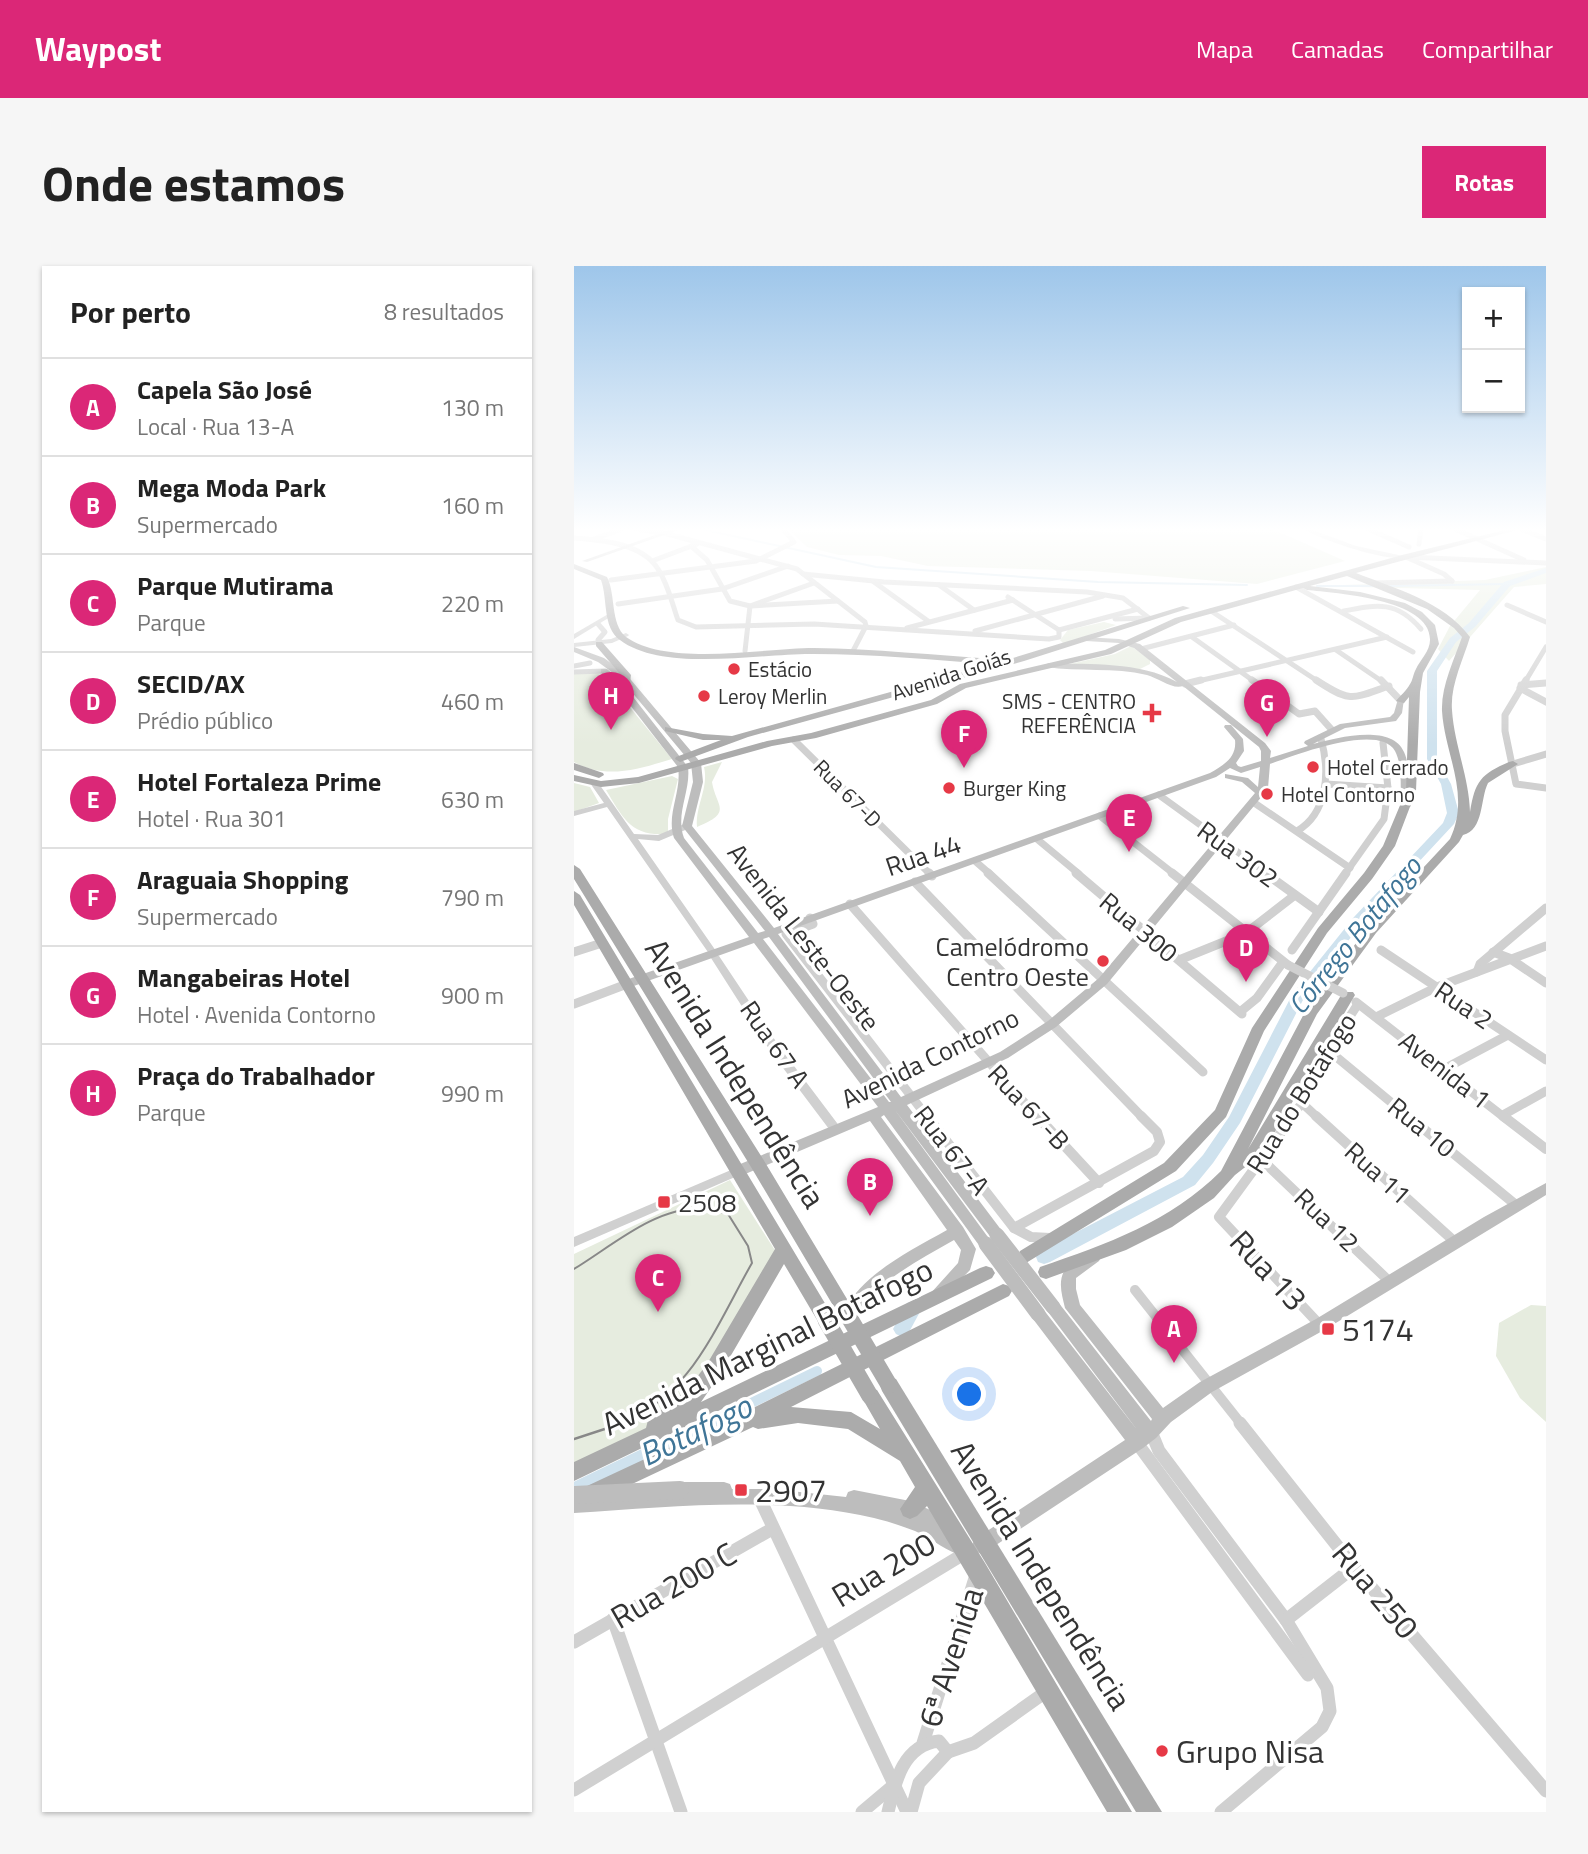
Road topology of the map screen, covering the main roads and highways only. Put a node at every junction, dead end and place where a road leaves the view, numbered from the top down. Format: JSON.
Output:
{"nodes":[{"id":1,"x":610,"y":601,"type":"edge"},
{"id":2,"x":617,"y":601,"type":"edge"},
{"id":3,"x":1210,"y":601,"type":"edge"},
{"id":4,"x":1246,"y":601,"type":"edge"},
{"id":5,"x":1389,"y":601,"type":"edge"},
{"id":6,"x":1414,"y":601,"type":"edge"},
{"id":7,"x":626,"y":638,"type":"junction"},
{"id":8,"x":1086,"y":639,"type":"junction"},
{"id":9,"x":598,"y":642,"type":"road end"},
{"id":10,"x":1130,"y":643,"type":"junction"},
{"id":11,"x":574,"y":647,"type":"edge"},
{"id":12,"x":606,"y":652,"type":"junction"},
{"id":13,"x":574,"y":656,"type":"edge"},
{"id":14,"x":1154,"y":659,"type":"junction"},
{"id":15,"x":1009,"y":662,"type":"junction"},
{"id":16,"x":986,"y":665,"type":"junction"},
{"id":17,"x":1049,"y":665,"type":"junction"},
{"id":18,"x":1168,"y":669,"type":"junction"},
{"id":19,"x":1132,"y":671,"type":"junction"},
{"id":20,"x":1156,"y":675,"type":"junction"},
{"id":21,"x":627,"y":681,"type":"junction"},
{"id":22,"x":1416,"y":684,"type":"junction"},
{"id":23,"x":1401,"y":701,"type":"joint"},
{"id":24,"x":669,"y":729,"type":"junction"},
{"id":25,"x":744,"y":735,"type":"junction"},
{"id":26,"x":731,"y":740,"type":"junction"},
{"id":27,"x":1322,"y":742,"type":"junction"},
{"id":28,"x":745,"y":751,"type":"junction"},
{"id":29,"x":1240,"y":751,"type":"junction"},
{"id":30,"x":717,"y":758,"type":"junction"},
{"id":31,"x":1264,"y":758,"type":"junction"},
{"id":32,"x":693,"y":759,"type":"junction"},
{"id":33,"x":1232,"y":763,"type":"junction"},
{"id":34,"x":680,"y":764,"type":"junction"},
{"id":35,"x":574,"y":765,"type":"edge"},
{"id":36,"x":1515,"y":773,"type":"road end"},
{"id":37,"x":1240,"y":774,"type":"junction"},
{"id":38,"x":1213,"y":775,"type":"junction"},
{"id":39,"x":698,"y":776,"type":"junction"},
{"id":40,"x":574,"y":778,"type":"edge"},
{"id":41,"x":1256,"y":798,"type":"junction"},
{"id":42,"x":1406,"y":806,"type":"junction"},
{"id":43,"x":1454,"y":840,"type":"junction"},
{"id":44,"x":574,"y":869,"type":"edge"},
{"id":45,"x":574,"y":895,"type":"edge"},
{"id":46,"x":771,"y":932,"type":"junction"},
{"id":47,"x":756,"y":937,"type":"junction"},
{"id":48,"x":627,"y":984,"type":"junction"},
{"id":49,"x":1350,"y":997,"type":"road end"},
{"id":50,"x":899,"y":1103,"type":"junction"},
{"id":51,"x":873,"y":1115,"type":"junction"},
{"id":52,"x":904,"y":1134,"type":"junction"},
{"id":53,"x":902,"y":1154,"type":"junction"},
{"id":54,"x":757,"y":1163,"type":"junction"},
{"id":55,"x":738,"y":1171,"type":"junction"},
{"id":56,"x":1227,"y":1175,"type":"junction"},
{"id":57,"x":1546,"y":1188,"type":"edge"},
{"id":58,"x":958,"y":1231,"type":"junction"},
{"id":59,"x":992,"y":1239,"type":"junction"},
{"id":60,"x":784,"y":1249,"type":"junction"},
{"id":61,"x":1102,"y":1251,"type":"junction"},
{"id":62,"x":1026,"y":1256,"type":"dead end"},
{"id":63,"x":1046,"y":1272,"type":"dead end"},
{"id":64,"x":986,"y":1273,"type":"dead end"},
{"id":65,"x":1003,"y":1291,"type":"dead end"},
{"id":66,"x":934,"y":1298,"type":"junction"},
{"id":67,"x":1045,"y":1310,"type":"joint"},
{"id":68,"x":849,"y":1317,"type":"junction"},
{"id":69,"x":1161,"y":1419,"type":"junction"},
{"id":70,"x":746,"y":1421,"type":"junction"},
{"id":71,"x":1144,"y":1438,"type":"junction"},
{"id":72,"x":634,"y":1442,"type":"junction"},
{"id":73,"x":905,"y":1455,"type":"junction"},
{"id":74,"x":574,"y":1472,"type":"edge"},
{"id":75,"x":925,"y":1487,"type":"junction"},
{"id":76,"x":574,"y":1494,"type":"edge"},
{"id":77,"x":678,"y":1495,"type":"junction"},
{"id":78,"x":759,"y":1497,"type":"joint"},
{"id":79,"x":574,"y":1504,"type":"edge"},
{"id":80,"x":910,"y":1510,"type":"junction"},
{"id":81,"x":951,"y":1529,"type":"junction"},
{"id":82,"x":977,"y":1555,"type":"junction"},
{"id":83,"x":1120,"y":1812,"type":"edge"},
{"id":84,"x":1150,"y":1812,"type":"edge"}],
"edges":[{"from":1,"to":7,"type":"main road"},
{"from":2,"to":7,"type":"main road"},
{"from":3,"to":8,"type":"main road","name":"Avenida Goiás"},
{"from":4,"to":10,"type":"main road","name":"Avenida Goiás"},
{"from":5,"to":22,"type":"main road"},
{"from":6,"to":43,"type":"main road"},
{"from":7,"to":12,"type":"main road"},
{"from":7,"to":15,"type":"main road"},
{"from":7,"to":16,"type":"main road"},
{"from":8,"to":10,"type":"main road"},
{"from":8,"to":15,"type":"main road","name":"Avenida Goiás"},
{"from":9,"to":12,"type":"main road"},
{"from":10,"to":14,"type":"main road"},
{"from":10,"to":17,"type":"main road","name":"Avenida Goiás"},
{"from":11,"to":21,"type":"main road"},
{"from":12,"to":21,"type":"main road"},
{"from":13,"to":34,"type":"main road"},
{"from":14,"to":18,"type":"main road"},
{"from":14,"to":19,"type":"main road"},
{"from":15,"to":16,"type":"main road","name":"Avenida Goiás"},
{"from":15,"to":17,"type":"main road"},
{"from":16,"to":25,"type":"main road","name":"Avenida Goiás"},
{"from":17,"to":19,"type":"main road"},
{"from":17,"to":28,"type":"main road","name":"Avenida Goiás"},
{"from":18,"to":20,"type":"main road"},
{"from":18,"to":31,"type":"main road"},
{"from":19,"to":20,"type":"main road"},
{"from":20,"to":29,"type":"main road"},
{"from":21,"to":24,"type":"main road"},
{"from":22,"to":23,"type":"main road"},
{"from":22,"to":42,"type":"main road"},
{"from":23,"to":27,"type":"main road"},
{"from":24,"to":25,"type":"main road"},
{"from":24,"to":32,"type":"main road"},
{"from":25,"to":26,"type":"main road","name":"Avenida Goiás"},
{"from":26,"to":28,"type":"main road"},
{"from":26,"to":32,"type":"main road","name":"Avenida Goiás"},
{"from":27,"to":31,"type":"main road"},
{"from":27,"to":42,"type":"main road"},
{"from":28,"to":30,"type":"main road","name":"Avenida Goiás"},
{"from":29,"to":31,"type":"main road"},
{"from":29,"to":33,"type":"main road"},
{"from":30,"to":32,"type":"main road","name":"Avenida Goiás"},
{"from":30,"to":39,"type":"main road"},
{"from":31,"to":37,"type":"main road"},
{"from":31,"to":41,"type":"main road"},
{"from":32,"to":34,"type":"main road","name":"Avenida Goiás"},
{"from":32,"to":39,"type":"main road"},
{"from":33,"to":37,"type":"main road"},
{"from":33,"to":38,"type":"main road","name":"Rua 44"},
{"from":34,"to":35,"type":"main road","name":"Avenida Goiás"},
{"from":34,"to":40,"type":"main road","name":"Avenida Goiás"},
{"from":34,"to":47,"type":"main road","name":"Avenida Leste-Oeste"},
{"from":36,"to":43,"type":"main road"},
{"from":37,"to":38,"type":"main road"},
{"from":37,"to":41,"type":"main road"},
{"from":38,"to":46,"type":"main road","name":"Rua 44"},
{"from":39,"to":46,"type":"main road","name":"Avenida Leste-Oeste"},
{"from":41,"to":50,"type":"main road","name":"Avenida Contorno"},
{"from":42,"to":62,"type":"main road"},
{"from":43,"to":56,"type":"main road"},
{"from":44,"to":48,"type":"main road","name":"Avenida Independência"},
{"from":45,"to":48,"type":"main road","name":"Avenida Independência"},
{"from":46,"to":47,"type":"main road","name":"Rua 44"},
{"from":46,"to":50,"type":"main road","name":"Avenida Leste-Oeste"},
{"from":47,"to":48,"type":"main road","name":"Rua 44"},
{"from":47,"to":50,"type":"main road","name":"Avenida Leste-Oeste"},
{"from":48,"to":54,"type":"main road","name":"Avenida Independência"},
{"from":48,"to":55,"type":"main road","name":"Avenida Independência"},
{"from":49,"to":56,"type":"main road"},
{"from":50,"to":51,"type":"main road","name":"Avenida Contorno"},
{"from":50,"to":52,"type":"main road","name":"Avenida Leste-Oeste"},
{"from":50,"to":59,"type":"main road","name":"Avenida Leste-Oeste"},
{"from":51,"to":53,"type":"main road"},
{"from":51,"to":54,"type":"main road","name":"Avenida Contorno"},
{"from":52,"to":53,"type":"main road"},
{"from":52,"to":59,"type":"main road","name":"Avenida Leste-Oeste"},
{"from":53,"to":58,"type":"main road"},
{"from":54,"to":55,"type":"main road","name":"Avenida Contorno"},
{"from":54,"to":68,"type":"main road","name":"Avenida Independência"},
{"from":55,"to":60,"type":"main road","name":"Avenida Independência"},
{"from":56,"to":61,"type":"main road"},
{"from":57,"to":69,"type":"main road","name":"Rua 200"},
{"from":58,"to":66,"type":"main road"},
{"from":58,"to":68,"type":"main road"},
{"from":59,"to":67,"type":"main road","name":"Avenida Leste-Oeste","bridge":true},
{"from":60,"to":72,"type":"main road"},
{"from":60,"to":73,"type":"main road","name":"Avenida Independência","bridge":true},
{"from":61,"to":63,"type":"main road"},
{"from":61,"to":69,"type":"main road"},
{"from":64,"to":66,"type":"main road","name":"Avenida Marginal Botafogo"},
{"from":65,"to":70,"type":"main road","name":"Avenida Marginal Botafogo"},
{"from":66,"to":72,"type":"main road","name":"Avenida Marginal Botafogo"},
{"from":67,"to":71,"type":"main road","name":"Avenida Leste-Oeste"},
{"from":68,"to":82,"type":"main road","name":"Avenida Independência","bridge":true},
{"from":69,"to":71,"type":"main road","name":"Rua 200"},
{"from":70,"to":73,"type":"main road"},
{"from":70,"to":79,"type":"main road","name":"Avenida Marginal Botafogo"},
{"from":71,"to":82,"type":"main road","name":"Rua 200"},
{"from":72,"to":74,"type":"main road","name":"Avenida Marginal Botafogo"},
{"from":73,"to":75,"type":"main road","name":"Avenida Independência"},
{"from":75,"to":80,"type":"main road"},
{"from":75,"to":81,"type":"main road","name":"Avenida Independência"},
{"from":76,"to":77,"type":"main road","bridge":true},
{"from":77,"to":78,"type":"main road"},
{"from":77,"to":79,"type":"main road"},
{"from":77,"to":80,"type":"main road"},
{"from":78,"to":82,"type":"main road"},
{"from":80,"to":81,"type":"main road"},
{"from":81,"to":82,"type":"main road","name":"Avenida Independência"},
{"from":82,"to":83,"type":"main road","name":"Avenida Independência"},
{"from":82,"to":84,"type":"main road","name":"Avenida Independência"}]}
